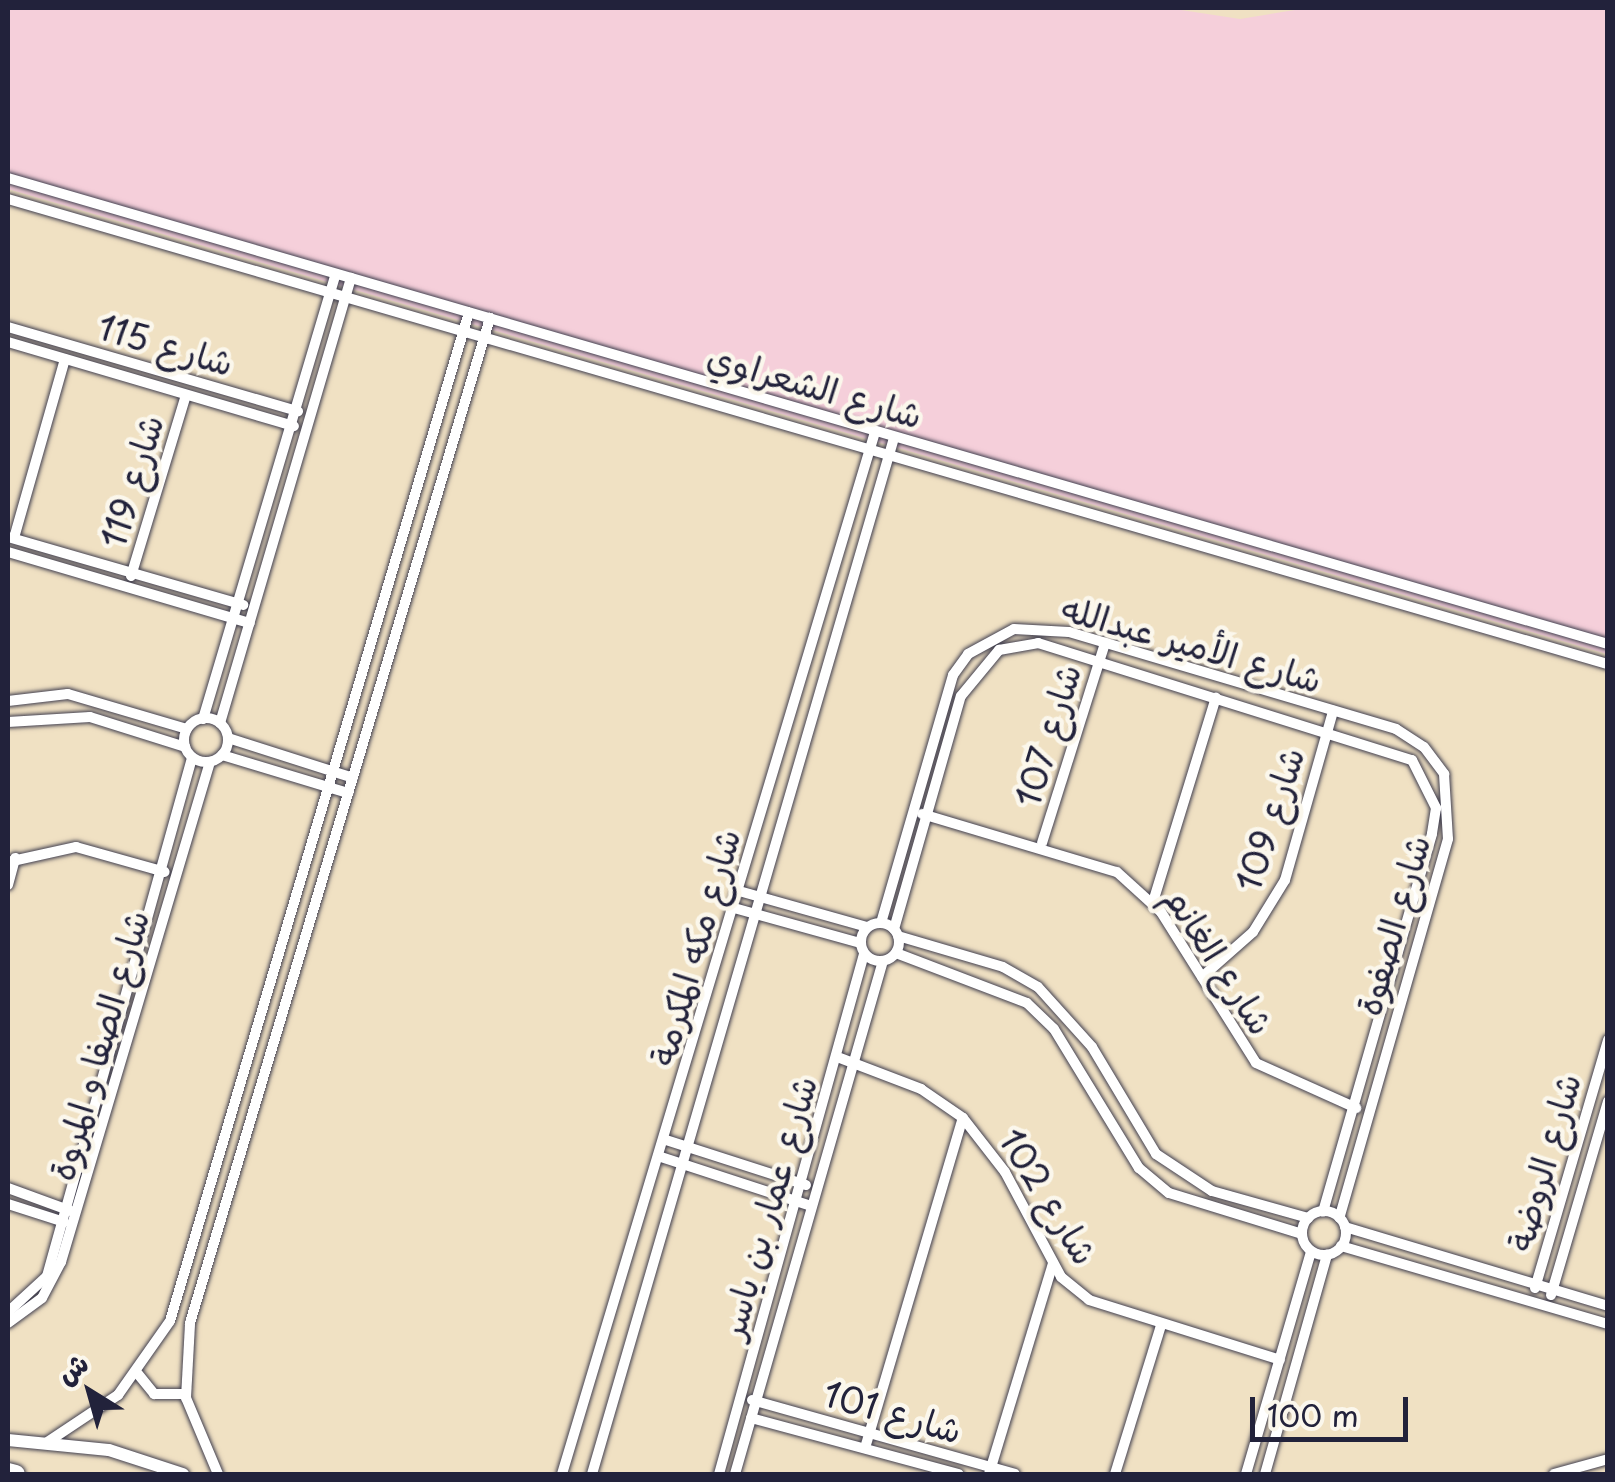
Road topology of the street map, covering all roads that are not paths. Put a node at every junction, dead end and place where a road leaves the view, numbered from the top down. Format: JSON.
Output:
{"nodes":[{"id":1,"x":8,"y":178,"type":"edge"},
{"id":2,"x":8,"y":199,"type":"edge"},
{"id":3,"x":336,"y":274,"type":"junction"},
{"id":4,"x":351,"y":278,"type":"junction"},
{"id":5,"x":330,"y":294,"type":"junction"},
{"id":6,"x":345,"y":298,"type":"junction"},
{"id":7,"x":469,"y":312,"type":"junction"},
{"id":8,"x":490,"y":318,"type":"junction"},
{"id":9,"x":8,"y":326,"type":"edge"},
{"id":10,"x":462,"y":332,"type":"junction"},
{"id":11,"x":484,"y":339,"type":"junction"},
{"id":12,"x":8,"y":342,"type":"edge"},
{"id":13,"x":65,"y":359,"type":"junction"},
{"id":14,"x":186,"y":395,"type":"junction"},
{"id":15,"x":294,"y":410,"type":"junction"},
{"id":16,"x":308,"y":414,"type":"junction"},
{"id":17,"x":290,"y":425,"type":"junction"},
{"id":18,"x":304,"y":429,"type":"junction"},
{"id":19,"x":875,"y":432,"type":"junction"},
{"id":20,"x":894,"y":438,"type":"junction"},
{"id":21,"x":870,"y":451,"type":"junction"},
{"id":22,"x":888,"y":457,"type":"junction"},
{"id":23,"x":11,"y":538,"type":"edge"},
{"id":24,"x":399,"y":542,"type":"junction"},
{"id":25,"x":421,"y":548,"type":"junction"},
{"id":26,"x":8,"y":552,"type":"edge"},
{"id":27,"x":131,"y":578,"type":"junction"},
{"id":28,"x":239,"y":604,"type":"junction"},
{"id":29,"x":254,"y":609,"type":"junction"},
{"id":30,"x":235,"y":618,"type":"junction"},
{"id":31,"x":250,"y":622,"type":"junction"},
{"id":32,"x":1105,"y":643,"type":"junction"},
{"id":33,"x":1608,"y":644,"type":"edge"},
{"id":34,"x":963,"y":660,"type":"junction"},
{"id":35,"x":1098,"y":662,"type":"junction"},
{"id":36,"x":1608,"y":664,"type":"edge"},
{"id":37,"x":976,"y":668,"type":"junction"},
{"id":38,"x":1196,"y":670,"type":"junction"},
{"id":39,"x":1226,"y":679,"type":"junction"},
{"id":40,"x":1192,"y":690,"type":"junction"},
{"id":41,"x":1218,"y":698,"type":"junction"},
{"id":42,"x":8,"y":702,"type":"edge"},
{"id":43,"x":1333,"y":711,"type":"junction"},
{"id":44,"x":202,"y":719,"type":"junction"},
{"id":45,"x":8,"y":722,"type":"edge"},
{"id":46,"x":220,"y":723,"type":"junction"},
{"id":47,"x":1328,"y":728,"type":"junction"},
{"id":48,"x":187,"y":729,"type":"junction"},
{"id":49,"x":228,"y":738,"type":"junction"},
{"id":50,"x":188,"y":753,"type":"junction"},
{"id":51,"x":222,"y":756,"type":"junction"},
{"id":52,"x":210,"y":762,"type":"junction"},
{"id":53,"x":332,"y":771,"type":"junction"},
{"id":54,"x":772,"y":775,"type":"junction"},
{"id":55,"x":353,"y":778,"type":"junction"},
{"id":56,"x":794,"y":779,"type":"junction"},
{"id":57,"x":328,"y":787,"type":"junction"},
{"id":58,"x":348,"y":793,"type":"junction"},
{"id":59,"x":911,"y":812,"type":"junction"},
{"id":60,"x":926,"y":815,"type":"junction"},
{"id":61,"x":1042,"y":843,"type":"junction"},
{"id":62,"x":11,"y":860,"type":"edge"},
{"id":63,"x":160,"y":870,"type":"junction"},
{"id":64,"x":176,"y":875,"type":"junction"},
{"id":65,"x":8,"y":884,"type":"edge"},
{"id":66,"x":739,"y":891,"type":"junction"},
{"id":67,"x":760,"y":897,"type":"junction"},
{"id":68,"x":1153,"y":902,"type":"junction"},
{"id":69,"x":734,"y":908,"type":"junction"},
{"id":70,"x":755,"y":913,"type":"junction"},
{"id":71,"x":880,"y":923,"type":"junction"},
{"id":72,"x":867,"y":927,"type":"junction"},
{"id":73,"x":896,"y":932,"type":"junction"},
{"id":74,"x":862,"y":949,"type":"junction"},
{"id":75,"x":282,"y":952,"type":"junction"},
{"id":76,"x":896,"y":953,"type":"junction"},
{"id":77,"x":297,"y":956,"type":"junction"},
{"id":78,"x":883,"y":961,"type":"junction"},
{"id":79,"x":1202,"y":977,"type":"junction"},
{"id":80,"x":1607,"y":1046,"type":"edge"},
{"id":81,"x":840,"y":1058,"type":"junction"},
{"id":82,"x":855,"y":1063,"type":"junction"},
{"id":83,"x":1608,"y":1101,"type":"edge"},
{"id":84,"x":1124,"y":1104,"type":"junction"},
{"id":85,"x":1351,"y":1107,"type":"junction"},
{"id":86,"x":1367,"y":1112,"type":"junction"},
{"id":87,"x":1104,"y":1113,"type":"junction"},
{"id":88,"x":963,"y":1118,"type":"junction"},
{"id":89,"x":666,"y":1140,"type":"junction"},
{"id":90,"x":685,"y":1146,"type":"junction"},
{"id":91,"x":661,"y":1157,"type":"junction"},
{"id":92,"x":680,"y":1164,"type":"junction"},
{"id":93,"x":218,"y":1175,"type":"junction"},
{"id":94,"x":236,"y":1181,"type":"junction"},
{"id":95,"x":801,"y":1184,"type":"junction"},
{"id":96,"x":8,"y":1188,"type":"edge"},
{"id":97,"x":816,"y":1188,"type":"junction"},
{"id":98,"x":796,"y":1202,"type":"junction"},
{"id":99,"x":8,"y":1204,"type":"edge"},
{"id":100,"x":811,"y":1206,"type":"junction"},
{"id":101,"x":1323,"y":1212,"type":"junction"},
{"id":102,"x":69,"y":1217,"type":"junction"},
{"id":103,"x":1308,"y":1218,"type":"junction"},
{"id":104,"x":1342,"y":1222,"type":"junction"},
{"id":105,"x":1302,"y":1234,"type":"junction"},
{"id":106,"x":638,"y":1238,"type":"junction"},
{"id":107,"x":656,"y":1244,"type":"junction"},
{"id":108,"x":1341,"y":1246,"type":"junction"},
{"id":109,"x":1311,"y":1251,"type":"junction"},
{"id":110,"x":1327,"y":1255,"type":"junction"},
{"id":111,"x":1053,"y":1264,"type":"junction"},
{"id":112,"x":629,"y":1266,"type":"junction"},
{"id":113,"x":648,"y":1270,"type":"junction"},
{"id":114,"x":1536,"y":1285,"type":"junction"},
{"id":115,"x":44,"y":1288,"type":"junction"},
{"id":116,"x":1553,"y":1290,"type":"junction"},
{"id":117,"x":1531,"y":1300,"type":"junction"},
{"id":118,"x":1548,"y":1306,"type":"junction"},
{"id":119,"x":1608,"y":1306,"type":"edge"},
{"id":120,"x":8,"y":1312,"type":"edge"},
{"id":121,"x":614,"y":1321,"type":"junction"},
{"id":122,"x":8,"y":1323,"type":"edge"},
{"id":123,"x":1608,"y":1324,"type":"edge"},
{"id":124,"x":632,"y":1325,"type":"junction"},
{"id":125,"x":1161,"y":1326,"type":"junction"},
{"id":126,"x":1280,"y":1360,"type":"junction"},
{"id":127,"x":138,"y":1374,"type":"junction"},
{"id":128,"x":592,"y":1393,"type":"junction"},
{"id":129,"x":186,"y":1394,"type":"junction"},
{"id":130,"x":610,"y":1398,"type":"junction"},
{"id":131,"x":740,"y":1398,"type":"junction"},
{"id":132,"x":756,"y":1402,"type":"junction"},
{"id":133,"x":751,"y":1418,"type":"junction"},
{"id":134,"x":870,"y":1431,"type":"junction"},
{"id":135,"x":8,"y":1440,"type":"edge"},
{"id":136,"x":46,"y":1442,"type":"junction"},
{"id":137,"x":865,"y":1448,"type":"junction"},
{"id":138,"x":1608,"y":1459,"type":"edge"},
{"id":139,"x":990,"y":1471,"type":"edge"},
{"id":140,"x":8,"y":1472,"type":"edge"},
{"id":141,"x":16,"y":1474,"type":"edge"},
{"id":142,"x":183,"y":1474,"type":"edge"},
{"id":143,"x":218,"y":1474,"type":"edge"},
{"id":144,"x":562,"y":1474,"type":"edge"},
{"id":145,"x":592,"y":1474,"type":"edge"},
{"id":146,"x":720,"y":1474,"type":"edge"},
{"id":147,"x":734,"y":1474,"type":"edge"},
{"id":148,"x":959,"y":1474,"type":"edge"},
{"id":149,"x":1015,"y":1474,"type":"edge"},
{"id":150,"x":1116,"y":1474,"type":"edge"},
{"id":151,"x":1246,"y":1474,"type":"edge"},
{"id":152,"x":1265,"y":1474,"type":"edge"},
{"id":153,"x":1554,"y":1474,"type":"edge"}],
"edges":[{"from":1,"to":3,"type":"street","name":"شارع الشعراوي"},
{"from":2,"to":5,"type":"street","name":"شارع الشعراوي"},
{"from":3,"to":4,"type":"street","name":"شارع الشعراوي"},
{"from":3,"to":5,"type":"street"},
{"from":4,"to":6,"type":"street"},
{"from":4,"to":7,"type":"street","name":"شارع الشعراوي"},
{"from":5,"to":6,"type":"street","name":"شارع الشعراوي"},
{"from":5,"to":15,"type":"street"},
{"from":6,"to":10,"type":"street","name":"شارع الشعراوي"},
{"from":6,"to":16,"type":"street"},
{"from":7,"to":8,"type":"street","name":"شارع الشعراوي"},
{"from":7,"to":10,"type":"street"},
{"from":8,"to":11,"type":"street"},
{"from":8,"to":19,"type":"street","name":"شارع الشعراوي"},
{"from":9,"to":15,"type":"street","name":"شارع 115"},
{"from":10,"to":11,"type":"street","name":"شارع الشعراوي"},
{"from":10,"to":24,"type":"street"},
{"from":11,"to":21,"type":"street","name":"شارع الشعراوي"},
{"from":11,"to":25,"type":"street"},
{"from":12,"to":13,"type":"street","name":"شارع 115"},
{"from":13,"to":14,"type":"street","name":"شارع 115"},
{"from":13,"to":23,"type":"street"},
{"from":14,"to":17,"type":"street","name":"شارع 115"},
{"from":14,"to":27,"type":"street","name":"شارع 119"},
{"from":15,"to":16,"type":"street","name":"شارع 115"},
{"from":15,"to":17,"type":"street"},
{"from":16,"to":18,"type":"street"},
{"from":17,"to":18,"type":"street","name":"شارع 115"},
{"from":17,"to":28,"type":"street"},
{"from":18,"to":29,"type":"street"},
{"from":19,"to":20,"type":"street","name":"شارع الشعراوي"},
{"from":19,"to":21,"type":"street","name":"شارع مكه المكرمة"},
{"from":20,"to":22,"type":"street","name":"شارع مكه المكرمة"},
{"from":20,"to":33,"type":"street","name":"شارع الشعراوي"},
{"from":21,"to":22,"type":"street","name":"شارع الشعراوي"},
{"from":21,"to":54,"type":"street","name":"شارع مكه المكرمة"},
{"from":22,"to":36,"type":"street","name":"شارع الشعراوي"},
{"from":22,"to":56,"type":"street","name":"شارع مكه المكرمة"},
{"from":23,"to":27,"type":"street"},
{"from":24,"to":25,"type":"street"},
{"from":24,"to":53,"type":"street"},
{"from":25,"to":55,"type":"street"},
{"from":26,"to":27,"type":"street"},
{"from":27,"to":28,"type":"street"},
{"from":27,"to":30,"type":"street"},
{"from":28,"to":29,"type":"street"},
{"from":28,"to":30,"type":"street"},
{"from":29,"to":31,"type":"street"},
{"from":30,"to":31,"type":"street"},
{"from":30,"to":44,"type":"street"},
{"from":31,"to":46,"type":"street"},
{"from":32,"to":34,"type":"street","name":"شارع الأمير عبدالله"},
{"from":32,"to":35,"type":"street","name":"شارع 107"},
{"from":32,"to":38,"type":"street","name":"شارع الأمير عبدالله"},
{"from":34,"to":37,"type":"street"},
{"from":34,"to":59,"type":"street"},
{"from":35,"to":37,"type":"street","name":"شارع الأمير عبدالله"},
{"from":35,"to":40,"type":"street","name":"شارع الأمير عبدالله"},
{"from":35,"to":61,"type":"street","name":"شارع 107"},
{"from":37,"to":60,"type":"street"},
{"from":38,"to":39,"type":"street","name":"شارع الأمير عبدالله"},
{"from":38,"to":40,"type":"street"},
{"from":39,"to":41,"type":"street"},
{"from":39,"to":43,"type":"street","name":"شارع الأمير عبدالله"},
{"from":40,"to":41,"type":"street","name":"شارع الأمير عبدالله"},
{"from":41,"to":47,"type":"street","name":"شارع الأمير عبدالله"},
{"from":41,"to":68,"type":"street"},
{"from":42,"to":48,"type":"street"},
{"from":43,"to":47,"type":"street","name":"شارع 109"},
{"from":43,"to":86,"type":"street","name":"شارع الصفوة"},
{"from":44,"to":46,"type":"street"},
{"from":44,"to":48,"type":"street"},
{"from":45,"to":50,"type":"street"},
{"from":46,"to":49,"type":"street"},
{"from":47,"to":79,"type":"street","name":"شارع 109"},
{"from":47,"to":85,"type":"street","name":"شارع الصفوة"},
{"from":48,"to":50,"type":"street"},
{"from":49,"to":51,"type":"street"},
{"from":49,"to":53,"type":"street"},
{"from":50,"to":52,"type":"street"},
{"from":50,"to":63,"type":"street","name":"شارع الصفا و المروة"},
{"from":51,"to":52,"type":"street"},
{"from":51,"to":57,"type":"street"},
{"from":52,"to":64,"type":"street","name":"شارع الصفا و المروة"},
{"from":53,"to":55,"type":"street"},
{"from":53,"to":57,"type":"street"},
{"from":54,"to":56,"type":"street"},
{"from":54,"to":66,"type":"street","name":"شارع مكه المكرمة"},
{"from":55,"to":58,"type":"street"},
{"from":56,"to":67,"type":"street","name":"شارع مكه المكرمة"},
{"from":57,"to":58,"type":"street"},
{"from":57,"to":75,"type":"street"},
{"from":58,"to":77,"type":"street"},
{"from":59,"to":60,"type":"street","name":"شارع الغانم"},
{"from":59,"to":71,"type":"street"},
{"from":60,"to":61,"type":"street","name":"شارع الغانم"},
{"from":60,"to":73,"type":"street"},
{"from":61,"to":68,"type":"street","name":"شارع الغانم"},
{"from":62,"to":63,"type":"street"},
{"from":62,"to":65,"type":"street"},
{"from":63,"to":64,"type":"street"},
{"from":63,"to":102,"type":"street","name":"شارع الصفا و المروة"},
{"from":64,"to":102,"type":"street","name":"شارع الصفا و المروة"},
{"from":66,"to":67,"type":"street"},
{"from":66,"to":69,"type":"street","name":"شارع مكه المكرمة"},
{"from":67,"to":70,"type":"street","name":"شارع مكه المكرمة"},
{"from":67,"to":72,"type":"street"},
{"from":68,"to":79,"type":"street","name":"شارع الغانم"},
{"from":69,"to":70,"type":"street"},
{"from":69,"to":89,"type":"street","name":"شارع مكه المكرمة"},
{"from":70,"to":74,"type":"street"},
{"from":70,"to":90,"type":"street","name":"شارع مكه المكرمة"},
{"from":71,"to":72,"type":"street"},
{"from":71,"to":73,"type":"street"},
{"from":72,"to":74,"type":"street"},
{"from":73,"to":76,"type":"street"},
{"from":73,"to":84,"type":"street"},
{"from":74,"to":78,"type":"street"},
{"from":74,"to":81,"type":"street","name":"شارع عمار بن ياسر"},
{"from":75,"to":77,"type":"street"},
{"from":75,"to":93,"type":"street"},
{"from":76,"to":78,"type":"street"},
{"from":76,"to":87,"type":"street"},
{"from":77,"to":94,"type":"street"},
{"from":78,"to":82,"type":"street","name":"شارع عمار بن ياسر"},
{"from":79,"to":85,"type":"street","name":"شارع الغانم"},
{"from":80,"to":114,"type":"street","name":"شارع الروضة"},
{"from":81,"to":82,"type":"street","name":"شارع 102"},
{"from":81,"to":95,"type":"street","name":"شارع عمار بن ياسر"},
{"from":82,"to":88,"type":"street","name":"شارع 102"},
{"from":82,"to":97,"type":"street","name":"شارع عمار بن ياسر"},
{"from":83,"to":116,"type":"street","name":"شارع الروضة"},
{"from":84,"to":87,"type":"street"},
{"from":84,"to":103,"type":"street"},
{"from":85,"to":86,"type":"street","name":"شارع الغانم"},
{"from":85,"to":101,"type":"street","name":"شارع الصفوة"},
{"from":86,"to":104,"type":"street","name":"شارع الصفوة"},
{"from":87,"to":105,"type":"street"},
{"from":88,"to":111,"type":"street","name":"شارع 102"},
{"from":88,"to":134,"type":"street"},
{"from":89,"to":90,"type":"street"},
{"from":89,"to":91,"type":"street","name":"شارع مكه المكرمة"},
{"from":90,"to":92,"type":"street","name":"شارع مكه المكرمة"},
{"from":90,"to":95,"type":"street"},
{"from":91,"to":92,"type":"street"},
{"from":91,"to":106,"type":"street","name":"شارع مكه المكرمة"},
{"from":92,"to":98,"type":"street"},
{"from":92,"to":107,"type":"street","name":"شارع مكه المكرمة"},
{"from":93,"to":94,"type":"street"},
{"from":93,"to":127,"type":"street"},
{"from":94,"to":129,"type":"street"},
{"from":95,"to":97,"type":"street"},
{"from":95,"to":98,"type":"street","name":"شارع عمار بن ياسر"},
{"from":96,"to":102,"type":"street"},
{"from":97,"to":100,"type":"street","name":"شارع عمار بن ياسر"},
{"from":98,"to":100,"type":"street"},
{"from":98,"to":131,"type":"street","name":"شارع عمار بن ياسر"},
{"from":99,"to":102,"type":"street"},
{"from":100,"to":132,"type":"street","name":"شارع عمار بن ياسر"},
{"from":101,"to":103,"type":"street"},
{"from":101,"to":104,"type":"street"},
{"from":102,"to":115,"type":"street","name":"شارع الصفا و المروة"},
{"from":103,"to":105,"type":"street"},
{"from":104,"to":108,"type":"street"},
{"from":104,"to":114,"type":"street"},
{"from":105,"to":109,"type":"street"},
{"from":106,"to":107,"type":"street"},
{"from":106,"to":112,"type":"street","name":"شارع مكه المكرمة"},
{"from":107,"to":113,"type":"street","name":"شارع مكه المكرمة"},
{"from":108,"to":110,"type":"street"},
{"from":108,"to":117,"type":"street"},
{"from":109,"to":110,"type":"street"},
{"from":109,"to":126,"type":"street"},
{"from":110,"to":152,"type":"street"},
{"from":111,"to":125,"type":"street","name":"شارع 102"},
{"from":111,"to":139,"type":"street"},
{"from":112,"to":113,"type":"street"},
{"from":112,"to":121,"type":"street","name":"شارع مكه المكرمة"},
{"from":113,"to":124,"type":"street","name":"شارع مكه المكرمة"},
{"from":114,"to":116,"type":"street"},
{"from":114,"to":117,"type":"street","name":"شارع الروضة"},
{"from":115,"to":120,"type":"street"},
{"from":115,"to":122,"type":"street"},
{"from":116,"to":118,"type":"street","name":"شارع الروضة"},
{"from":116,"to":119,"type":"street"},
{"from":117,"to":118,"type":"street"},
{"from":118,"to":123,"type":"street"},
{"from":121,"to":124,"type":"street"},
{"from":121,"to":128,"type":"street","name":"شارع مكه المكرمة"},
{"from":124,"to":130,"type":"street","name":"شارع مكه المكرمة"},
{"from":125,"to":126,"type":"street","name":"شارع 102"},
{"from":125,"to":150,"type":"street"},
{"from":126,"to":151,"type":"street"},
{"from":127,"to":129,"type":"street"},
{"from":127,"to":136,"type":"street"},
{"from":128,"to":130,"type":"street"},
{"from":128,"to":144,"type":"street","name":"شارع مكه المكرمة"},
{"from":129,"to":143,"type":"street"},
{"from":130,"to":145,"type":"street","name":"شارع مكه المكرمة"},
{"from":131,"to":132,"type":"street","name":"شارع 101"},
{"from":131,"to":146,"type":"street","name":"شارع عمار بن ياسر"},
{"from":132,"to":133,"type":"street","name":"شارع عمار بن ياسر"},
{"from":132,"to":134,"type":"street","name":"شارع 101"},
{"from":133,"to":137,"type":"street","name":"شارع 101"},
{"from":133,"to":147,"type":"street","name":"شارع عمار بن ياسر"},
{"from":134,"to":137,"type":"street"},
{"from":134,"to":139,"type":"street","name":"شارع 101"},
{"from":135,"to":136,"type":"street"},
{"from":136,"to":142,"type":"street"},
{"from":137,"to":148,"type":"street","name":"شارع 101"},
{"from":138,"to":153,"type":"street"},
{"from":139,"to":149,"type":"street","name":"شارع 101"},
{"from":140,"to":141,"type":"highway"}]}
